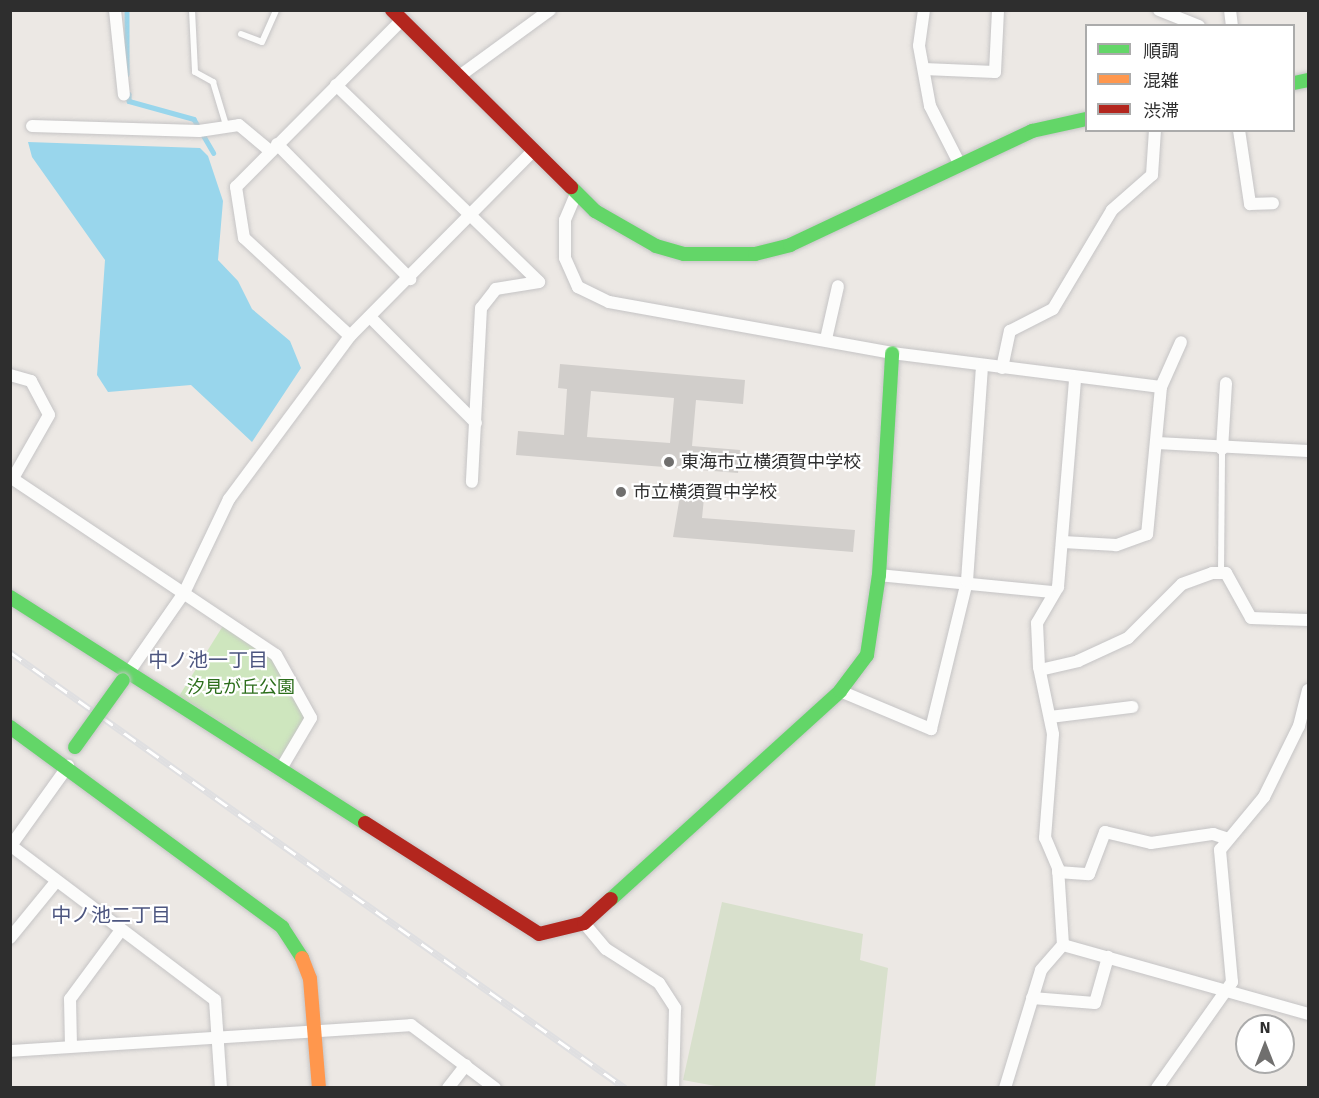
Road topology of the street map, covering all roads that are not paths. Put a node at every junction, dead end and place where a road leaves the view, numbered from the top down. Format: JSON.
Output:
{"nodes":[{"id":1,"x":115,"y":10,"type":"edge"},
{"id":2,"x":192,"y":10,"type":"edge"},
{"id":3,"x":276,"y":10,"type":"edge"},
{"id":4,"x":550,"y":10,"type":"edge"},
{"id":5,"x":924,"y":10,"type":"edge"},
{"id":6,"x":998,"y":10,"type":"edge"},
{"id":7,"x":1159,"y":10,"type":"edge"},
{"id":8,"x":397,"y":15,"type":"edge"},
{"id":9,"x":1194,"y":24,"type":"edge"},
{"id":10,"x":241,"y":34,"type":"dead end"},
{"id":11,"x":924,"y":69,"type":"junction"},
{"id":12,"x":458,"y":77,"type":"junction"},
{"id":13,"x":336,"y":85,"type":"junction"},
{"id":14,"x":124,"y":95,"type":"dead end"},
{"id":15,"x":1085,"y":119,"type":"edge"},
{"id":16,"x":226,"y":124,"type":"junction"},
{"id":17,"x":32,"y":126,"type":"dead end"},
{"id":18,"x":1155,"y":132,"type":"edge"},
{"id":19,"x":1239,"y":132,"type":"edge"},
{"id":20,"x":274,"y":148,"type":"junction"},
{"id":21,"x":531,"y":153,"type":"junction"},
{"id":22,"x":960,"y":165,"type":"junction"},
{"id":23,"x":576,"y":194,"type":"junction"},
{"id":24,"x":1273,"y":203,"type":"dead end"},
{"id":25,"x":471,"y":216,"type":"junction"},
{"id":26,"x":410,"y":279,"type":"junction"},
{"id":27,"x":838,"y":286,"type":"dead end"},
{"id":28,"x":372,"y":319,"type":"junction"},
{"id":29,"x":350,"y":336,"type":"junction"},
{"id":30,"x":826,"y":339,"type":"junction"},
{"id":31,"x":1181,"y":342,"type":"dead end"},
{"id":32,"x":892,"y":353,"type":"junction"},
{"id":33,"x":982,"y":366,"type":"junction"},
{"id":34,"x":1002,"y":368,"type":"junction"},
{"id":35,"x":10,"y":375,"type":"edge"},
{"id":36,"x":1075,"y":378,"type":"junction"},
{"id":37,"x":1227,"y":383,"type":"dead end"},
{"id":38,"x":1161,"y":387,"type":"junction"},
{"id":39,"x":476,"y":423,"type":"junction"},
{"id":40,"x":1157,"y":442,"type":"junction"},
{"id":41,"x":1222,"y":449,"type":"junction"},
{"id":42,"x":1308,"y":451,"type":"edge"},
{"id":43,"x":11,"y":477,"type":"edge"},
{"id":44,"x":472,"y":483,"type":"dead end"},
{"id":45,"x":1063,"y":542,"type":"junction"},
{"id":46,"x":1221,"y":573,"type":"junction"},
{"id":47,"x":879,"y":575,"type":"junction"},
{"id":48,"x":967,"y":581,"type":"junction"},
{"id":49,"x":1051,"y":592,"type":"junction"},
{"id":50,"x":184,"y":593,"type":"junction"},
{"id":51,"x":10,"y":597,"type":"edge"},
{"id":52,"x":1308,"y":620,"type":"edge"},
{"id":53,"x":1040,"y":670,"type":"junction"},
{"id":54,"x":126,"y":676,"type":"junction"},
{"id":55,"x":1308,"y":690,"type":"edge"},
{"id":56,"x":840,"y":691,"type":"junction"},
{"id":57,"x":1132,"y":707,"type":"dead end"},
{"id":58,"x":1050,"y":717,"type":"junction"},
{"id":59,"x":10,"y":727,"type":"edge"},
{"id":60,"x":66,"y":765,"type":"junction"},
{"id":61,"x":282,"y":767,"type":"junction"},
{"id":62,"x":1225,"y":838,"type":"junction"},
{"id":63,"x":11,"y":846,"type":"edge"},
{"id":64,"x":1058,"y":872,"type":"junction"},
{"id":65,"x":55,"y":883,"type":"junction"},
{"id":66,"x":584,"y":923,"type":"junction"},
{"id":67,"x":120,"y":930,"type":"junction"},
{"id":68,"x":10,"y":938,"type":"edge"},
{"id":69,"x":1063,"y":945,"type":"junction"},
{"id":70,"x":1108,"y":957,"type":"junction"},
{"id":71,"x":1224,"y":989,"type":"junction"},
{"id":72,"x":1032,"y":998,"type":"junction"},
{"id":73,"x":1308,"y":1014,"type":"edge"},
{"id":74,"x":315,"y":1029,"type":"junction"},
{"id":75,"x":217,"y":1036,"type":"junction"},
{"id":76,"x":71,"y":1046,"type":"junction"},
{"id":77,"x":10,"y":1051,"type":"edge"},
{"id":78,"x":466,"y":1065,"type":"junction"},
{"id":79,"x":221,"y":1088,"type":"edge"},
{"id":80,"x":319,"y":1088,"type":"edge"},
{"id":81,"x":448,"y":1088,"type":"edge"},
{"id":82,"x":495,"y":1088,"type":"edge"},
{"id":83,"x":673,"y":1088,"type":"edge"},
{"id":84,"x":1005,"y":1088,"type":"edge"},
{"id":85,"x":1157,"y":1088,"type":"edge"}],
"edges":[{"from":1,"to":14,"type":"street"},
{"from":2,"to":16,"type":"lane"},
{"from":3,"to":10,"type":"lane"},
{"from":4,"to":12,"type":"street"},
{"from":5,"to":11,"type":"street"},
{"from":6,"to":11,"type":"street"},
{"from":7,"to":9,"type":"street"},
{"from":8,"to":12,"type":"street"},
{"from":8,"to":13,"type":"street"},
{"from":11,"to":22,"type":"street"},
{"from":12,"to":21,"type":"street"},
{"from":13,"to":20,"type":"street"},
{"from":13,"to":25,"type":"street"},
{"from":15,"to":22,"type":"street"},
{"from":16,"to":17,"type":"street"},
{"from":16,"to":20,"type":"street"},
{"from":18,"to":34,"type":"street"},
{"from":19,"to":24,"type":"street"},
{"from":20,"to":26,"type":"street"},
{"from":20,"to":29,"type":"street"},
{"from":21,"to":23,"type":"street"},
{"from":21,"to":25,"type":"street"},
{"from":22,"to":23,"type":"street"},
{"from":23,"to":30,"type":"street"},
{"from":25,"to":26,"type":"street"},
{"from":25,"to":39,"type":"street"},
{"from":26,"to":28,"type":"street"},
{"from":27,"to":30,"type":"street"},
{"from":28,"to":29,"type":"street"},
{"from":28,"to":39,"type":"street"},
{"from":29,"to":50,"type":"street"},
{"from":30,"to":32,"type":"street"},
{"from":31,"to":38,"type":"street"},
{"from":32,"to":33,"type":"street"},
{"from":32,"to":47,"type":"street"},
{"from":33,"to":34,"type":"street"},
{"from":33,"to":48,"type":"street"},
{"from":34,"to":36,"type":"street"},
{"from":35,"to":43,"type":"street"},
{"from":36,"to":38,"type":"street"},
{"from":36,"to":45,"type":"street"},
{"from":37,"to":41,"type":"street"},
{"from":38,"to":40,"type":"street"},
{"from":39,"to":44,"type":"street"},
{"from":40,"to":41,"type":"street"},
{"from":40,"to":45,"type":"street"},
{"from":41,"to":42,"type":"street"},
{"from":41,"to":46,"type":"lane"},
{"from":43,"to":50,"type":"street"},
{"from":45,"to":49,"type":"street"},
{"from":46,"to":52,"type":"street"},
{"from":46,"to":53,"type":"street"},
{"from":47,"to":48,"type":"street"},
{"from":47,"to":56,"type":"street"},
{"from":48,"to":49,"type":"street"},
{"from":48,"to":56,"type":"street"},
{"from":49,"to":53,"type":"street"},
{"from":50,"to":54,"type":"street"},
{"from":50,"to":61,"type":"street"},
{"from":51,"to":54,"type":"street"},
{"from":53,"to":58,"type":"street"},
{"from":54,"to":60,"type":"street","bridge":true},
{"from":54,"to":61,"type":"street"},
{"from":55,"to":62,"type":"street"},
{"from":56,"to":66,"type":"street"},
{"from":57,"to":58,"type":"street"},
{"from":58,"to":64,"type":"street"},
{"from":59,"to":60,"type":"street"},
{"from":60,"to":63,"type":"street"},
{"from":60,"to":74,"type":"street"},
{"from":61,"to":66,"type":"street"},
{"from":62,"to":64,"type":"street"},
{"from":62,"to":71,"type":"street"},
{"from":63,"to":65,"type":"street"},
{"from":64,"to":69,"type":"street"},
{"from":65,"to":67,"type":"street"},
{"from":65,"to":68,"type":"street"},
{"from":66,"to":83,"type":"street"},
{"from":67,"to":75,"type":"street"},
{"from":67,"to":76,"type":"street"},
{"from":69,"to":70,"type":"street"},
{"from":69,"to":72,"type":"street"},
{"from":70,"to":71,"type":"street"},
{"from":70,"to":72,"type":"street"},
{"from":71,"to":73,"type":"street"},
{"from":71,"to":85,"type":"street"},
{"from":72,"to":84,"type":"street"},
{"from":74,"to":75,"type":"street"},
{"from":74,"to":78,"type":"street"},
{"from":74,"to":80,"type":"street"},
{"from":75,"to":76,"type":"street"},
{"from":75,"to":79,"type":"street"},
{"from":76,"to":77,"type":"street"},
{"from":78,"to":81,"type":"street"},
{"from":78,"to":82,"type":"street"}]}
